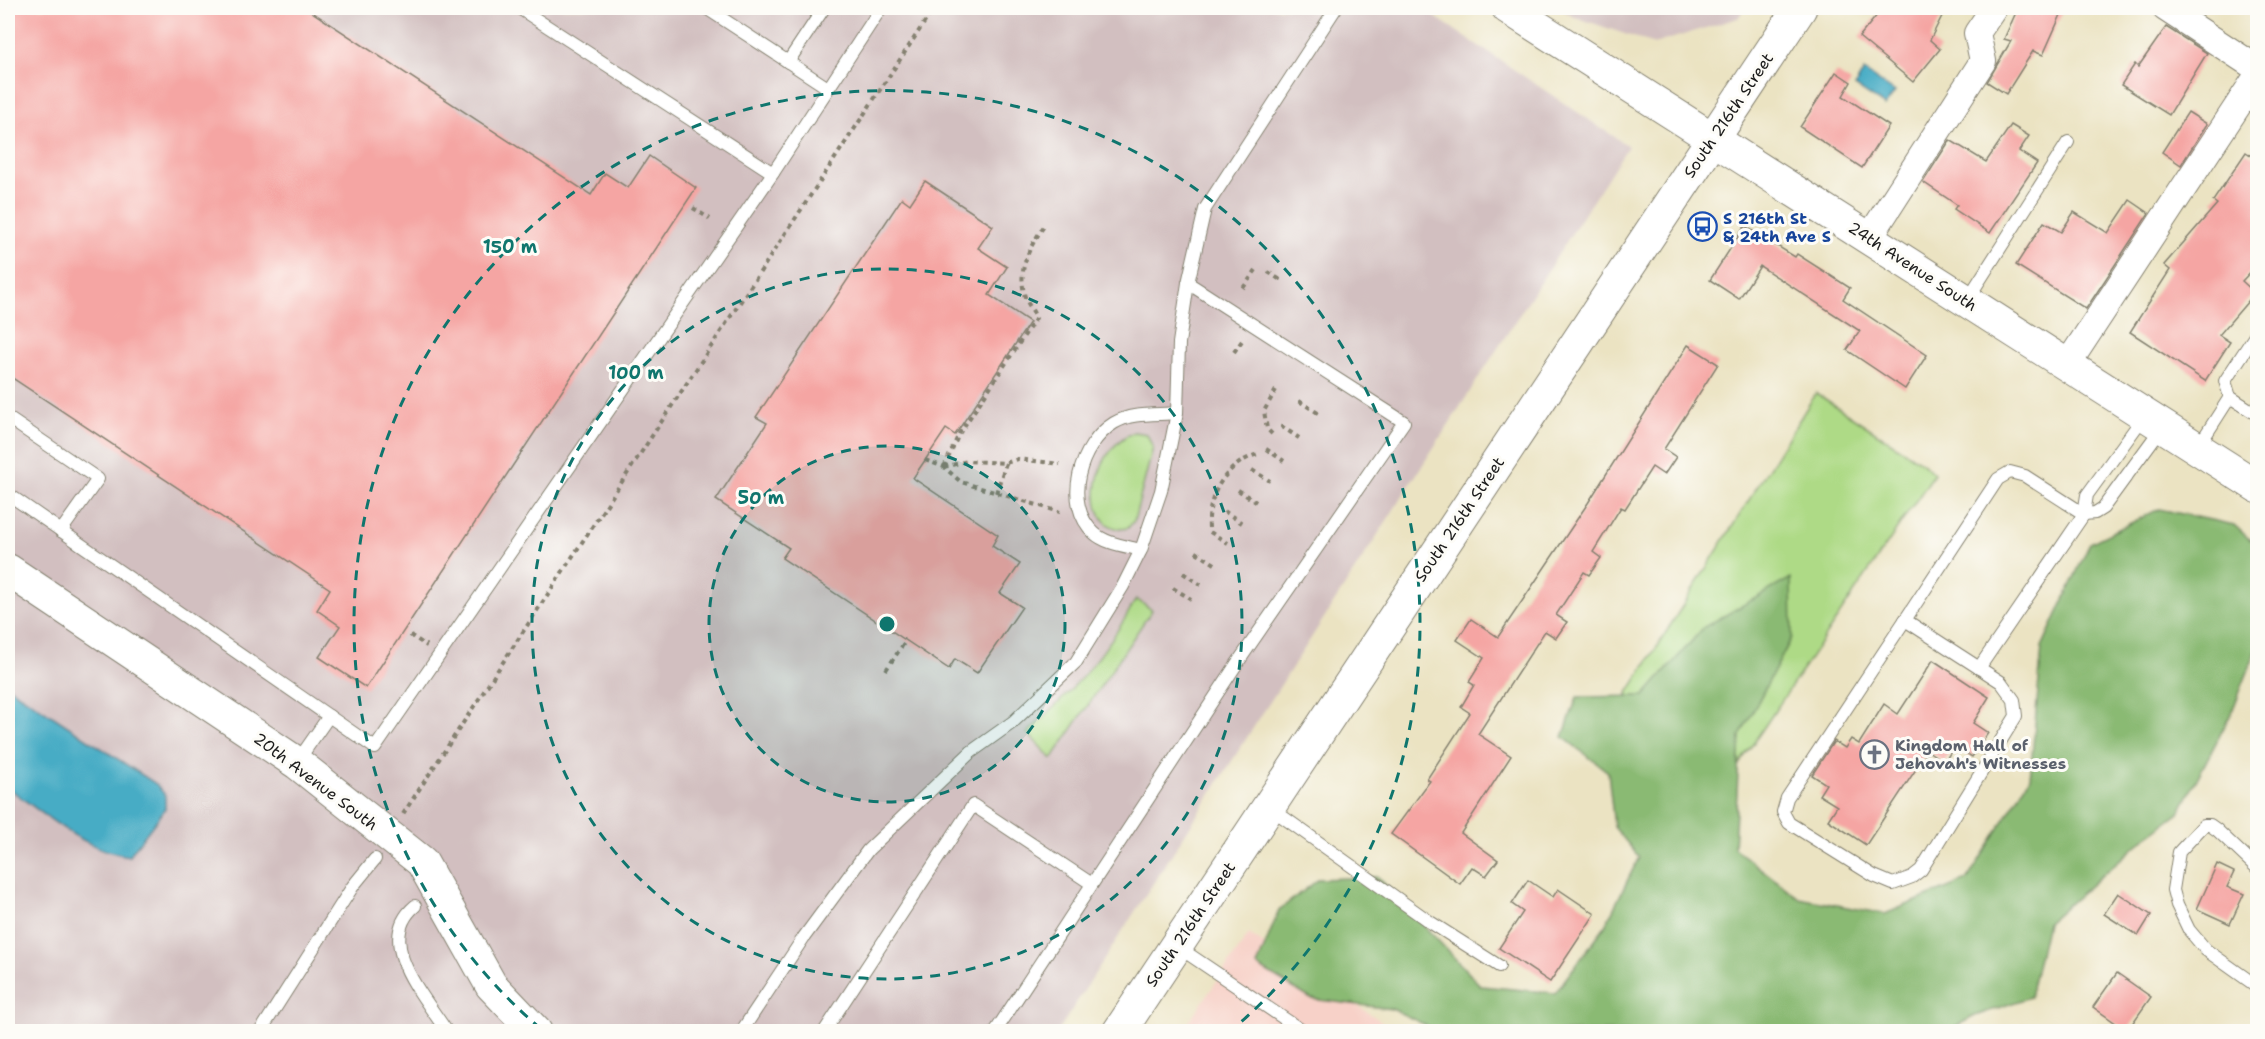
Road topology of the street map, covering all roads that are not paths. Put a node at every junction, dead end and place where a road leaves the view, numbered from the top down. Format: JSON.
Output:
{"nodes":[{"id":1,"x":519,"y":8,"type":"edge"},
{"id":2,"x":706,"y":8,"type":"edge"},
{"id":3,"x":824,"y":8,"type":"edge"},
{"id":4,"x":881,"y":8,"type":"edge"},
{"id":5,"x":1336,"y":8,"type":"edge"},
{"id":6,"x":1508,"y":8,"type":"edge"},
{"id":7,"x":1800,"y":8,"type":"edge"},
{"id":8,"x":1994,"y":8,"type":"edge"},
{"id":9,"x":2165,"y":8,"type":"edge"},
{"id":10,"x":788,"y":62,"type":"junction"},
{"id":11,"x":2258,"y":69,"type":"edge"},
{"id":12,"x":2258,"y":75,"type":"edge"},
{"id":13,"x":828,"y":88,"type":"junction"},
{"id":14,"x":1711,"y":137,"type":"junction"},
{"id":15,"x":2068,"y":142,"type":"dead end"},
{"id":16,"x":773,"y":173,"type":"junction"},
{"id":17,"x":1869,"y":238,"type":"junction"},
{"id":18,"x":1188,"y":283,"type":"junction"},
{"id":19,"x":1967,"y":300,"type":"junction"},
{"id":20,"x":2258,"y":331,"type":"edge"},
{"id":21,"x":2067,"y":365,"type":"junction"},
{"id":22,"x":2230,"y":397,"type":"junction"},
{"id":23,"x":1177,"y":413,"type":"junction"},
{"id":24,"x":2258,"y":415,"type":"edge"},
{"id":25,"x":8,"y":418,"type":"edge"},
{"id":26,"x":2154,"y":421,"type":"junction"},
{"id":27,"x":2197,"y":448,"type":"junction"},
{"id":28,"x":2258,"y":487,"type":"edge"},
{"id":29,"x":8,"y":494,"type":"edge"},
{"id":30,"x":2084,"y":514,"type":"junction"},
{"id":31,"x":61,"y":531,"type":"junction"},
{"id":32,"x":1141,"y":550,"type":"junction"},
{"id":33,"x":8,"y":570,"type":"edge"},
{"id":34,"x":1905,"y":620,"type":"junction"},
{"id":35,"x":1979,"y":668,"type":"junction"},
{"id":36,"x":329,"y":716,"type":"junction"},
{"id":37,"x":297,"y":763,"type":"junction"},
{"id":38,"x":1269,"y":807,"type":"junction"},
{"id":39,"x":375,"y":859,"type":"dead end"},
{"id":40,"x":2258,"y":869,"type":"edge"},
{"id":41,"x":1092,"y":884,"type":"junction"},
{"id":42,"x":416,"y":906,"type":"dead end"},
{"id":43,"x":1174,"y":945,"type":"junction"},
{"id":44,"x":1499,"y":966,"type":"dead end"},
{"id":45,"x":2258,"y":987,"type":"edge"},
{"id":46,"x":260,"y":1032,"type":"edge"},
{"id":47,"x":447,"y":1032,"type":"edge"},
{"id":48,"x":536,"y":1032,"type":"edge"},
{"id":49,"x":741,"y":1032,"type":"edge"},
{"id":50,"x":824,"y":1032,"type":"edge"},
{"id":51,"x":995,"y":1032,"type":"edge"},
{"id":52,"x":1119,"y":1032,"type":"edge"},
{"id":53,"x":1304,"y":1032,"type":"edge"}],
"edges":[{"from":1,"to":16,"type":"lane"},
{"from":2,"to":10,"type":"lane"},
{"from":3,"to":10,"type":"lane"},
{"from":4,"to":13,"type":"lane"},
{"from":5,"to":18,"type":"lane"},
{"from":6,"to":14,"type":"street","name":"24th Avenue South"},
{"from":7,"to":14,"type":"main road","name":"South 216th Street"},
{"from":8,"to":17,"type":"street"},
{"from":9,"to":11,"type":"street"},
{"from":10,"to":13,"type":"lane"},
{"from":12,"to":21,"type":"street"},
{"from":13,"to":16,"type":"lane"},
{"from":14,"to":17,"type":"street","name":"24th Avenue South"},
{"from":14,"to":38,"type":"main road","name":"South 216th Street"},
{"from":15,"to":19,"type":"lane"},
{"from":16,"to":36,"type":"lane"},
{"from":17,"to":19,"type":"street","name":"24th Avenue South"},
{"from":18,"to":23,"type":"lane"},
{"from":18,"to":41,"type":"lane"},
{"from":19,"to":21,"type":"street","name":"24th Avenue South"},
{"from":20,"to":22,"type":"lane"},
{"from":21,"to":26,"type":"street","name":"24th Avenue South"},
{"from":22,"to":24,"type":"lane"},
{"from":22,"to":27,"type":"lane"},
{"from":23,"to":32,"type":"lane"},
{"from":23,"to":32,"type":"lane"},
{"from":25,"to":31,"type":"lane"},
{"from":26,"to":27,"type":"street","name":"24th Avenue South"},
{"from":26,"to":30,"type":"lane"},
{"from":26,"to":30,"type":"lane"},
{"from":27,"to":28,"type":"street","name":"24th Avenue South"},
{"from":29,"to":31,"type":"lane"},
{"from":30,"to":34,"type":"lane"},
{"from":30,"to":35,"type":"lane"},
{"from":31,"to":36,"type":"lane"},
{"from":32,"to":49,"type":"lane"},
{"from":33,"to":37,"type":"street","name":"20th Avenue South"},
{"from":34,"to":35,"type":"lane"},
{"from":34,"to":35,"type":"lane"},
{"from":36,"to":37,"type":"lane"},
{"from":37,"to":48,"type":"street","name":"20th Avenue South"},
{"from":38,"to":43,"type":"main road","name":"South 216th Street"},
{"from":38,"to":44,"type":"lane"},
{"from":39,"to":46,"type":"lane"},
{"from":40,"to":45,"type":"lane"},
{"from":41,"to":50,"type":"lane"},
{"from":41,"to":51,"type":"lane"},
{"from":42,"to":47,"type":"lane"},
{"from":43,"to":52,"type":"main road","name":"South 216th Street"},
{"from":43,"to":53,"type":"lane"}]}
